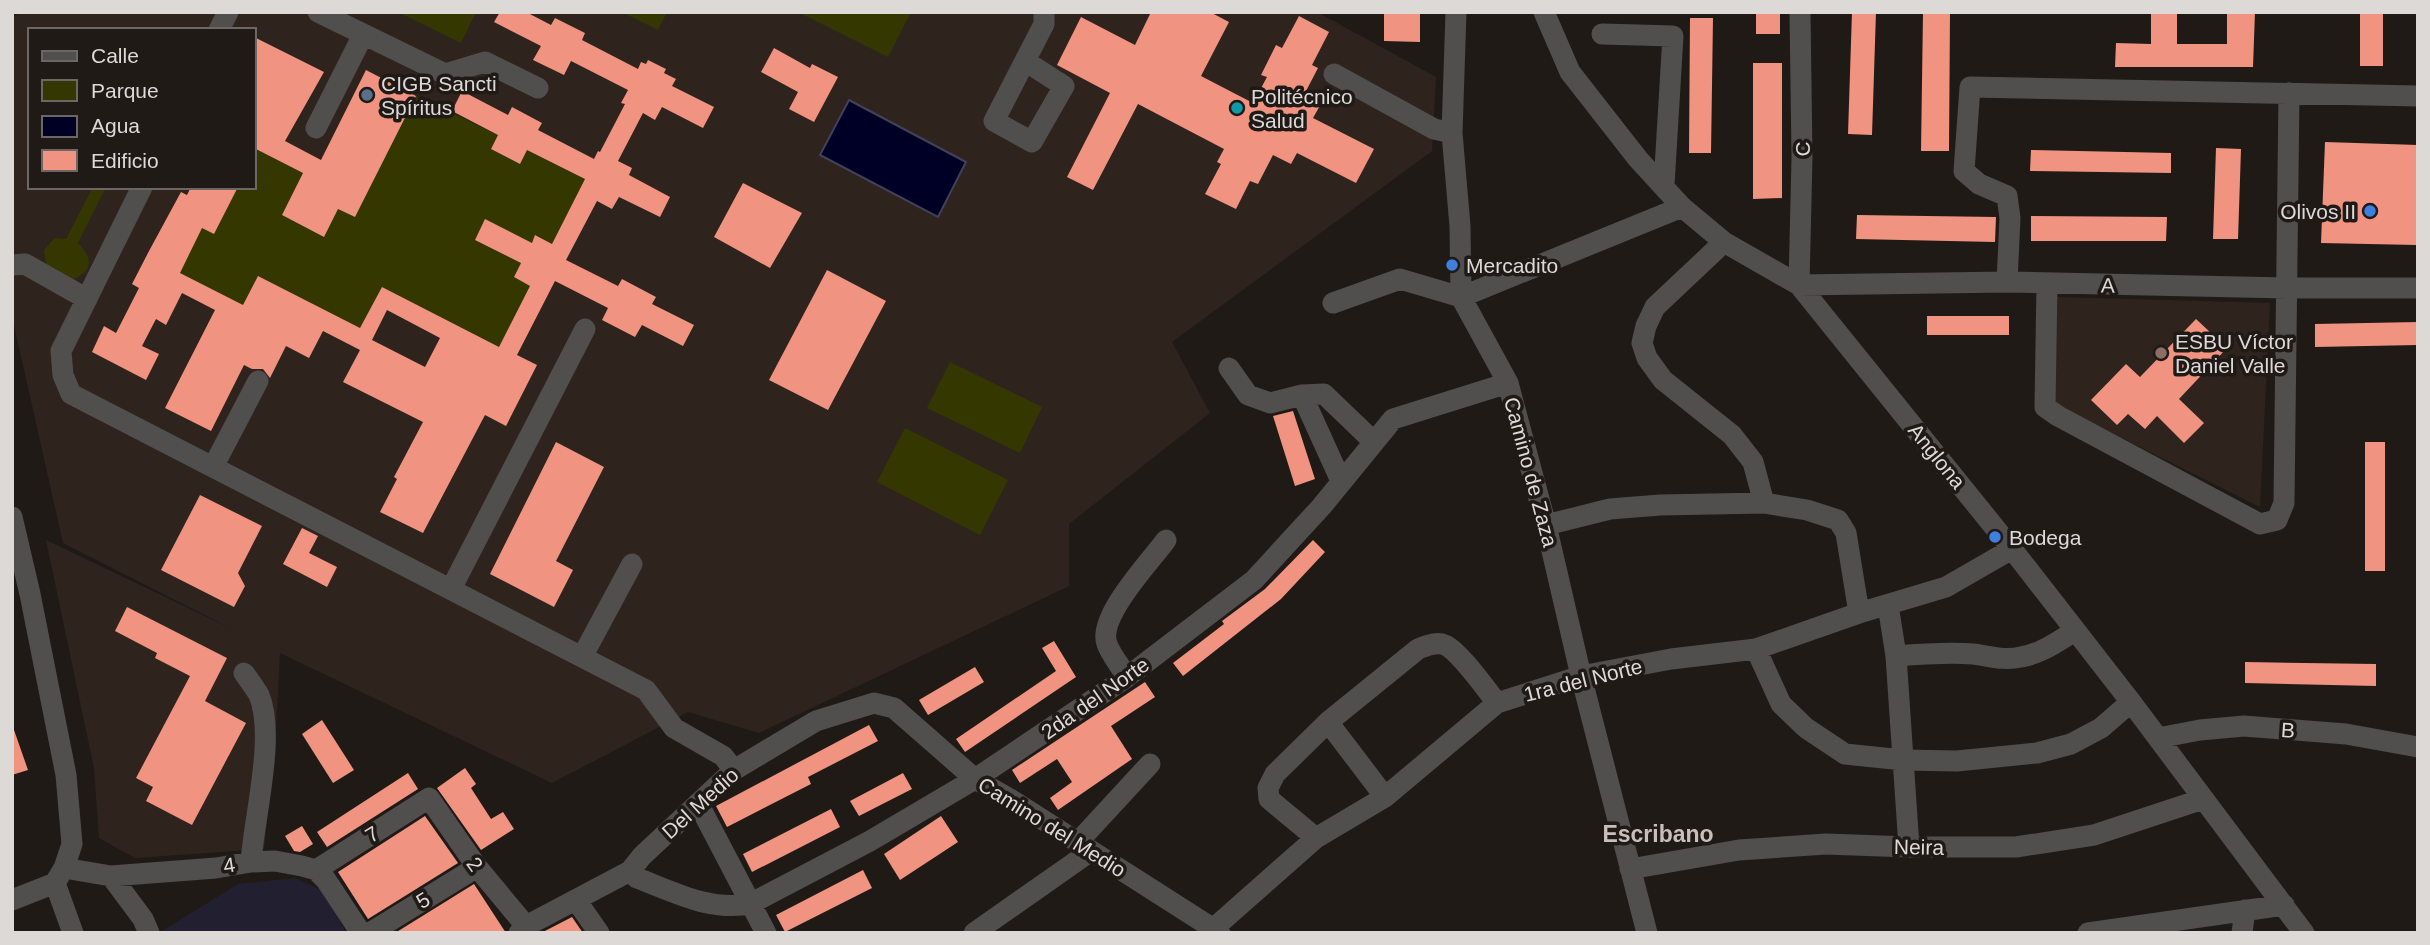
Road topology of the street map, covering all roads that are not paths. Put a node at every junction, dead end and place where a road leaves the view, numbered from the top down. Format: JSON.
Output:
{"nodes":[{"id":1,"x":228,"y":12,"type":"edge"},
{"id":2,"x":318,"y":12,"type":"edge"},
{"id":3,"x":1044,"y":12,"type":"edge"},
{"id":4,"x":1456,"y":12,"type":"edge"},
{"id":5,"x":1544,"y":12,"type":"edge"},
{"id":6,"x":1800,"y":12,"type":"edge"},
{"id":7,"x":220,"y":28,"type":"edge"},
{"id":8,"x":363,"y":34,"type":"junction"},
{"id":9,"x":1602,"y":34,"type":"dead end"},
{"id":10,"x":1025,"y":61,"type":"dead end"},
{"id":11,"x":1334,"y":74,"type":"dead end"},
{"id":12,"x":538,"y":88,"type":"dead end"},
{"id":13,"x":2289,"y":93,"type":"junction"},
{"id":14,"x":2418,"y":96,"type":"edge"},
{"id":15,"x":316,"y":128,"type":"dead end"},
{"id":16,"x":1452,"y":133,"type":"junction"},
{"id":17,"x":1664,"y":185,"type":"junction"},
{"id":18,"x":141,"y":189,"type":"edge"},
{"id":19,"x":1682,"y":207,"type":"junction"},
{"id":20,"x":1724,"y":242,"type":"junction"},
{"id":21,"x":12,"y":265,"type":"edge"},
{"id":22,"x":2007,"y":282,"type":"junction"},
{"id":23,"x":2048,"y":284,"type":"junction"},
{"id":24,"x":1799,"y":285,"type":"junction"},
{"id":25,"x":2287,"y":288,"type":"junction"},
{"id":26,"x":2418,"y":288,"type":"edge"},
{"id":27,"x":1461,"y":297,"type":"junction"},
{"id":28,"x":87,"y":299,"type":"junction"},
{"id":29,"x":1333,"y":303,"type":"dead end"},
{"id":30,"x":585,"y":329,"type":"dead end"},
{"id":31,"x":1229,"y":368,"type":"dead end"},
{"id":32,"x":258,"y":381,"type":"dead end"},
{"id":33,"x":1508,"y":383,"type":"junction"},
{"id":34,"x":1302,"y":395,"type":"junction"},
{"id":35,"x":1374,"y":442,"type":"junction"},
{"id":36,"x":213,"y":467,"type":"junction"},
{"id":37,"x":1341,"y":481,"type":"junction"},
{"id":38,"x":1764,"y":503,"type":"junction"},
{"id":39,"x":12,"y":517,"type":"edge"},
{"id":40,"x":1546,"y":525,"type":"junction"},
{"id":41,"x":1166,"y":540,"type":"dead end"},
{"id":42,"x":2012,"y":549,"type":"junction"},
{"id":43,"x":632,"y":564,"type":"dead end"},
{"id":44,"x":451,"y":589,"type":"junction"},
{"id":45,"x":21,"y":597,"type":"edge"},
{"id":46,"x":1888,"y":605,"type":"junction"},
{"id":47,"x":1859,"y":613,"type":"junction"},
{"id":48,"x":2075,"y":631,"type":"junction"},
{"id":49,"x":1756,"y":649,"type":"junction"},
{"id":50,"x":1896,"y":656,"type":"junction"},
{"id":51,"x":582,"y":657,"type":"junction"},
{"id":52,"x":244,"y":673,"type":"dead end"},
{"id":53,"x":1581,"y":676,"type":"junction"},
{"id":54,"x":1127,"y":677,"type":"junction"},
{"id":55,"x":2131,"y":702,"type":"junction"},
{"id":56,"x":1497,"y":703,"type":"junction"},
{"id":57,"x":894,"y":708,"type":"joint"},
{"id":58,"x":1328,"y":722,"type":"junction"},
{"id":59,"x":2158,"y":738,"type":"junction"},
{"id":60,"x":2418,"y":747,"type":"edge"},
{"id":61,"x":1903,"y":760,"type":"junction"},
{"id":62,"x":1150,"y":764,"type":"dead end"},
{"id":63,"x":734,"y":770,"type":"junction"},
{"id":64,"x":975,"y":779,"type":"junction"},
{"id":65,"x":1385,"y":797,"type":"junction"},
{"id":66,"x":429,"y":798,"type":"joint"},
{"id":67,"x":2203,"y":799,"type":"junction"},
{"id":68,"x":698,"y":803,"type":"junction"},
{"id":69,"x":1316,"y":838,"type":"junction"},
{"id":70,"x":1085,"y":846,"type":"junction"},
{"id":71,"x":1909,"y":847,"type":"junction"},
{"id":72,"x":251,"y":862,"type":"junction"},
{"id":73,"x":477,"y":867,"type":"junction"},
{"id":74,"x":1630,"y":869,"type":"junction"},
{"id":75,"x":316,"y":870,"type":"junction"},
{"id":76,"x":630,"y":871,"type":"junction"},
{"id":77,"x":59,"y":876,"type":"junction"},
{"id":78,"x":111,"y":876,"type":"junction"},
{"id":79,"x":12,"y":900,"type":"edge"},
{"id":80,"x":576,"y":900,"type":"junction"},
{"id":81,"x":750,"y":904,"type":"junction"},
{"id":82,"x":2284,"y":905,"type":"junction"},
{"id":83,"x":2245,"y":910,"type":"junction"},
{"id":84,"x":522,"y":930,"type":"edge"},
{"id":85,"x":1217,"y":931,"type":"edge"},
{"id":86,"x":73,"y":933,"type":"edge"},
{"id":87,"x":149,"y":933,"type":"edge"},
{"id":88,"x":361,"y":933,"type":"edge"},
{"id":89,"x":370,"y":933,"type":"edge"},
{"id":90,"x":599,"y":933,"type":"edge"},
{"id":91,"x":765,"y":933,"type":"edge"},
{"id":92,"x":974,"y":933,"type":"edge"},
{"id":93,"x":1647,"y":933,"type":"edge"},
{"id":94,"x":2088,"y":933,"type":"edge"},
{"id":95,"x":2242,"y":933,"type":"edge"},
{"id":96,"x":2304,"y":933,"type":"edge"}],
"edges":[{"from":1,"to":7,"type":"street"},
{"from":2,"to":8,"type":"street"},
{"from":3,"to":10,"type":"street"},
{"from":4,"to":16,"type":"street","name":"Camino de Zaza"},
{"from":5,"to":17,"type":"street","name":"Anglona"},
{"from":6,"to":24,"type":"street","name":"C"},
{"from":8,"to":12,"type":"street"},
{"from":8,"to":15,"type":"street"},
{"from":9,"to":17,"type":"street"},
{"from":11,"to":16,"type":"street"},
{"from":13,"to":14,"type":"street"},
{"from":13,"to":22,"type":"street"},
{"from":13,"to":25,"type":"street"},
{"from":16,"to":27,"type":"street","name":"Camino de Zaza"},
{"from":17,"to":19,"type":"street","name":"Anglona"},
{"from":18,"to":28,"type":"street"},
{"from":19,"to":20,"type":"street","name":"Anglona"},
{"from":19,"to":27,"type":"street"},
{"from":20,"to":24,"type":"street","name":"Anglona"},
{"from":20,"to":38,"type":"street"},
{"from":21,"to":28,"type":"street"},
{"from":22,"to":23,"type":"street","name":"A"},
{"from":22,"to":24,"type":"street","name":"A"},
{"from":23,"to":25,"type":"street","name":"A"},
{"from":23,"to":25,"type":"street"},
{"from":24,"to":42,"type":"street","name":"Anglona"},
{"from":25,"to":26,"type":"street","name":"A"},
{"from":27,"to":29,"type":"street"},
{"from":27,"to":33,"type":"street","name":"Camino de Zaza"},
{"from":28,"to":36,"type":"street"},
{"from":30,"to":44,"type":"street"},
{"from":31,"to":34,"type":"street"},
{"from":32,"to":36,"type":"street"},
{"from":33,"to":35,"type":"street","name":"2da del Norte"},
{"from":33,"to":40,"type":"street","name":"Camino de Zaza"},
{"from":34,"to":35,"type":"street"},
{"from":34,"to":37,"type":"street"},
{"from":35,"to":37,"type":"street","name":"2da del Norte"},
{"from":36,"to":44,"type":"street"},
{"from":37,"to":54,"type":"street","name":"2da del Norte"},
{"from":38,"to":40,"type":"street"},
{"from":38,"to":47,"type":"street"},
{"from":39,"to":45,"type":"street"},
{"from":40,"to":53,"type":"street","name":"Camino de Zaza"},
{"from":41,"to":54,"type":"street"},
{"from":42,"to":46,"type":"street","name":"1ra del Norte"},
{"from":42,"to":48,"type":"street","name":"Anglona"},
{"from":43,"to":51,"type":"street"},
{"from":44,"to":51,"type":"street"},
{"from":45,"to":77,"type":"street"},
{"from":46,"to":47,"type":"street","name":"1ra del Norte"},
{"from":46,"to":50,"type":"street"},
{"from":47,"to":49,"type":"street","name":"1ra del Norte"},
{"from":48,"to":50,"type":"street"},
{"from":48,"to":55,"type":"street","name":"Anglona"},
{"from":49,"to":53,"type":"street","name":"1ra del Norte"},
{"from":49,"to":61,"type":"street"},
{"from":50,"to":61,"type":"street"},
{"from":51,"to":63,"type":"street"},
{"from":52,"to":72,"type":"street"},
{"from":53,"to":56,"type":"street","name":"1ra del Norte"},
{"from":53,"to":74,"type":"street","name":"Camino de Zaza"},
{"from":54,"to":64,"type":"street","name":"2da del Norte"},
{"from":55,"to":59,"type":"street","name":"Anglona"},
{"from":55,"to":61,"type":"street"},
{"from":56,"to":58,"type":"street"},
{"from":56,"to":65,"type":"street","name":"1ra del Norte"},
{"from":57,"to":63,"type":"street","name":"Del Medio"},
{"from":57,"to":64,"type":"street","name":"Camino del Medio"},
{"from":58,"to":65,"type":"street"},
{"from":58,"to":69,"type":"street"},
{"from":59,"to":60,"type":"street","name":"B"},
{"from":59,"to":67,"type":"street","name":"Anglona"},
{"from":61,"to":71,"type":"street"},
{"from":62,"to":70,"type":"street"},
{"from":63,"to":68,"type":"street","name":"Del Medio"},
{"from":64,"to":70,"type":"street","name":"Camino del Medio"},
{"from":64,"to":81,"type":"street","name":"2da del Norte"},
{"from":65,"to":69,"type":"street","name":"1ra del Norte"},
{"from":66,"to":73,"type":"street","name":"2"},
{"from":66,"to":75,"type":"street","name":"7"},
{"from":67,"to":71,"type":"street","name":"Neira"},
{"from":67,"to":82,"type":"street","name":"Anglona"},
{"from":68,"to":76,"type":"street","name":"Del Medio"},
{"from":68,"to":81,"type":"street"},
{"from":69,"to":85,"type":"street","name":"1ra del Norte"},
{"from":70,"to":85,"type":"street","name":"Camino del Medio"},
{"from":70,"to":92,"type":"street"},
{"from":71,"to":74,"type":"street","name":"Neira"},
{"from":72,"to":75,"type":"street","name":"4"},
{"from":72,"to":78,"type":"street","name":"4"},
{"from":73,"to":84,"type":"street","name":"2"},
{"from":73,"to":89,"type":"street","name":"5"},
{"from":74,"to":93,"type":"street","name":"Camino de Zaza"},
{"from":75,"to":88,"type":"street"},
{"from":76,"to":80,"type":"street","name":"Del Medio"},
{"from":76,"to":81,"type":"street","name":"2da del Norte"},
{"from":77,"to":78,"type":"street","name":"4"},
{"from":77,"to":79,"type":"street"},
{"from":77,"to":86,"type":"street"},
{"from":78,"to":87,"type":"street"},
{"from":80,"to":84,"type":"street","name":"Del Medio"},
{"from":80,"to":90,"type":"street"},
{"from":81,"to":91,"type":"street"},
{"from":82,"to":83,"type":"street"},
{"from":82,"to":96,"type":"street","name":"Anglona"},
{"from":83,"to":94,"type":"street"},
{"from":83,"to":95,"type":"street"}]}
